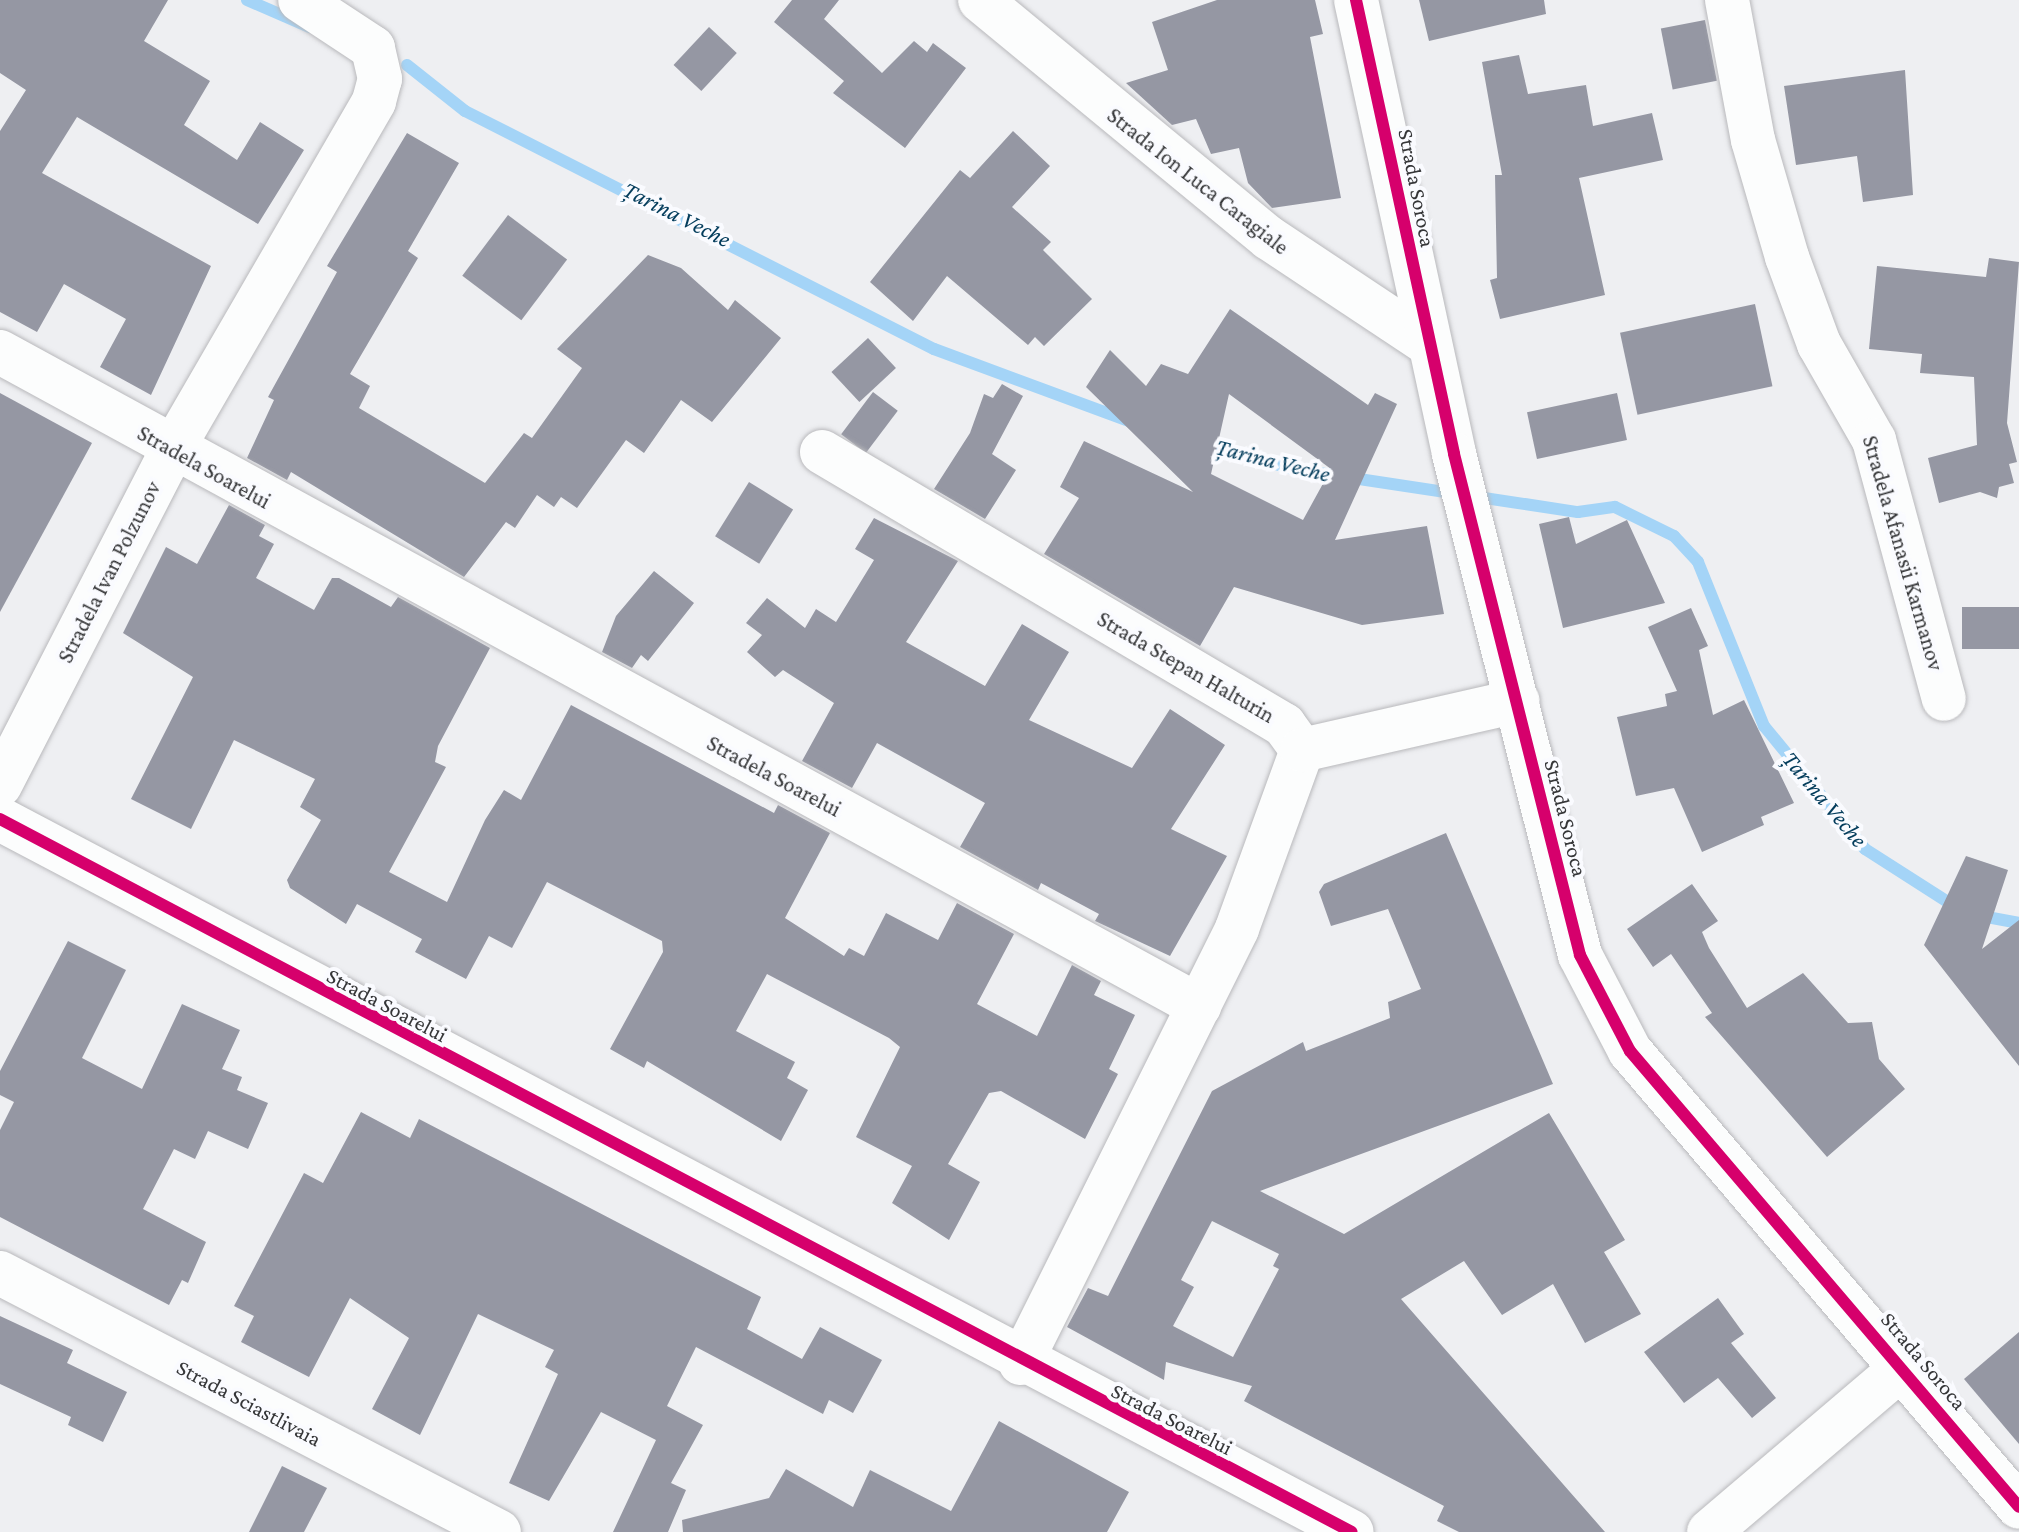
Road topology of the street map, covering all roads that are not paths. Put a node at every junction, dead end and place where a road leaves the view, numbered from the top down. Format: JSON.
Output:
{"nodes":[{"id":1,"x":300,"y":0,"type":"edge"},
{"id":2,"x":980,"y":0,"type":"edge"},
{"id":3,"x":1356,"y":0,"type":"edge"},
{"id":4,"x":1727,"y":0,"type":"edge"},
{"id":5,"x":1430,"y":345,"type":"junction"},
{"id":6,"x":0,"y":352,"type":"edge"},
{"id":7,"x":172,"y":450,"type":"junction"},
{"id":8,"x":822,"y":452,"type":"dead end"},
{"id":9,"x":1944,"y":699,"type":"dead end"},
{"id":10,"x":1518,"y":701,"type":"junction"},
{"id":11,"x":1302,"y":750,"type":"junction"},
{"id":12,"x":0,"y":785,"type":"edge"},
{"id":13,"x":0,"y":819,"type":"edge"},
{"id":14,"x":1199,"y":1006,"type":"junction"},
{"id":15,"x":0,"y":1273,"type":"edge"},
{"id":16,"x":1021,"y":1363,"type":"junction"},
{"id":17,"x":1904,"y":1366,"type":"junction"},
{"id":18,"x":2019,"y":1507,"type":"edge"},
{"id":19,"x":499,"y":1532,"type":"edge"},
{"id":20,"x":1352,"y":1532,"type":"edge"},
{"id":21,"x":1709,"y":1532,"type":"edge"}],
"edges":[{"from":1,"to":7,"type":"street","name":"Stradela Ivan Polzunov"},
{"from":2,"to":5,"type":"street","name":"Strada Ion Luca Caragiale"},
{"from":3,"to":5,"type":"street","name":"Strada Soroca"},
{"from":4,"to":9,"type":"street","name":"Stradela Afanasii Karmanov"},
{"from":5,"to":10,"type":"street","name":"Strada Soroca"},
{"from":6,"to":7,"type":"street","name":"Stradela Soarelui"},
{"from":7,"to":12,"type":"street","name":"Stradela Ivan Polzunov"},
{"from":7,"to":14,"type":"street","name":"Stradela Soarelui"},
{"from":8,"to":11,"type":"street","name":"Strada Stepan Halturin"},
{"from":10,"to":11,"type":"street"},
{"from":10,"to":17,"type":"street","name":"Strada Soroca"},
{"from":11,"to":14,"type":"street"},
{"from":13,"to":16,"type":"street","name":"Strada Soarelui"},
{"from":14,"to":16,"type":"street"},
{"from":15,"to":19,"type":"street","name":"Strada Sciastlivaia"},
{"from":16,"to":20,"type":"street","name":"Strada Soarelui"},
{"from":17,"to":18,"type":"street","name":"Strada Soroca"},
{"from":17,"to":21,"type":"street"}]}
